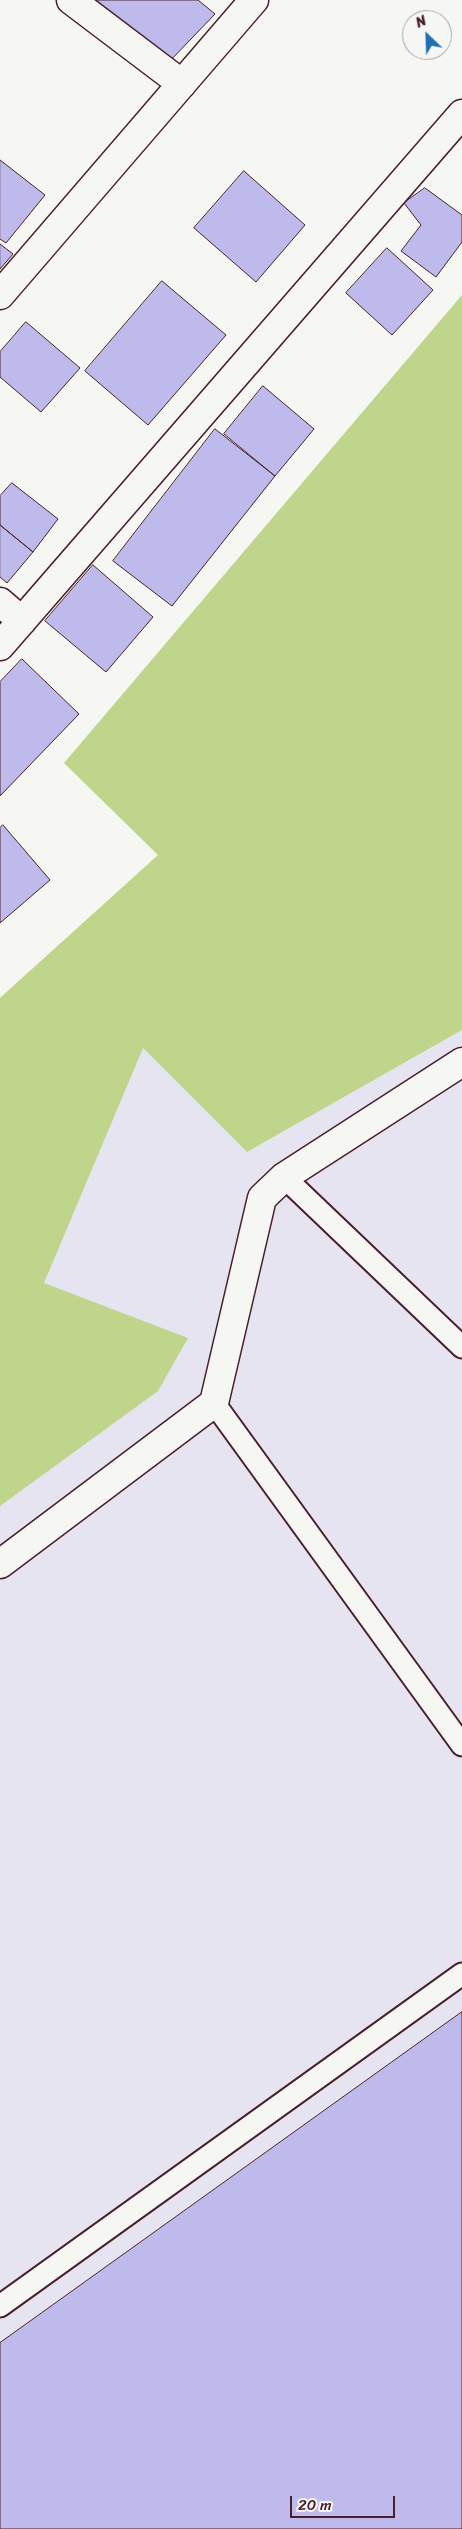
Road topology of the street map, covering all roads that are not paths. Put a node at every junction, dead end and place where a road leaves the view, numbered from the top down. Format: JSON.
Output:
{"nodes":[{"id":1,"x":72,"y":0,"type":"edge"},
{"id":2,"x":254,"y":0,"type":"edge"},
{"id":3,"x":182,"y":84,"type":"junction"},
{"id":4,"x":462,"y":114,"type":"edge"},
{"id":5,"x":0,"y":295,"type":"edge"},
{"id":6,"x":0,"y":602,"type":"edge"},
{"id":7,"x":22,"y":621,"type":"junction"},
{"id":8,"x":0,"y":646,"type":"edge"},
{"id":9,"x":462,"y":1062,"type":"edge"},
{"id":10,"x":284,"y":1177,"type":"junction"},
{"id":11,"x":462,"y":1347,"type":"edge"},
{"id":12,"x":214,"y":1403,"type":"junction"},
{"id":13,"x":0,"y":1564,"type":"edge"},
{"id":14,"x":462,"y":1745,"type":"edge"},
{"id":15,"x":462,"y":1974,"type":"edge"},
{"id":16,"x":0,"y":2306,"type":"edge"}],
"edges":[{"from":1,"to":3,"type":"street"},
{"from":2,"to":3,"type":"street"},
{"from":3,"to":5,"type":"street"},
{"from":4,"to":7,"type":"street"},
{"from":6,"to":7,"type":"street"},
{"from":7,"to":8,"type":"street"},
{"from":9,"to":10,"type":"street"},
{"from":10,"to":11,"type":"lane"},
{"from":10,"to":12,"type":"street"},
{"from":12,"to":13,"type":"street"},
{"from":12,"to":14,"type":"lane"},
{"from":15,"to":16,"type":"lane"}]}
